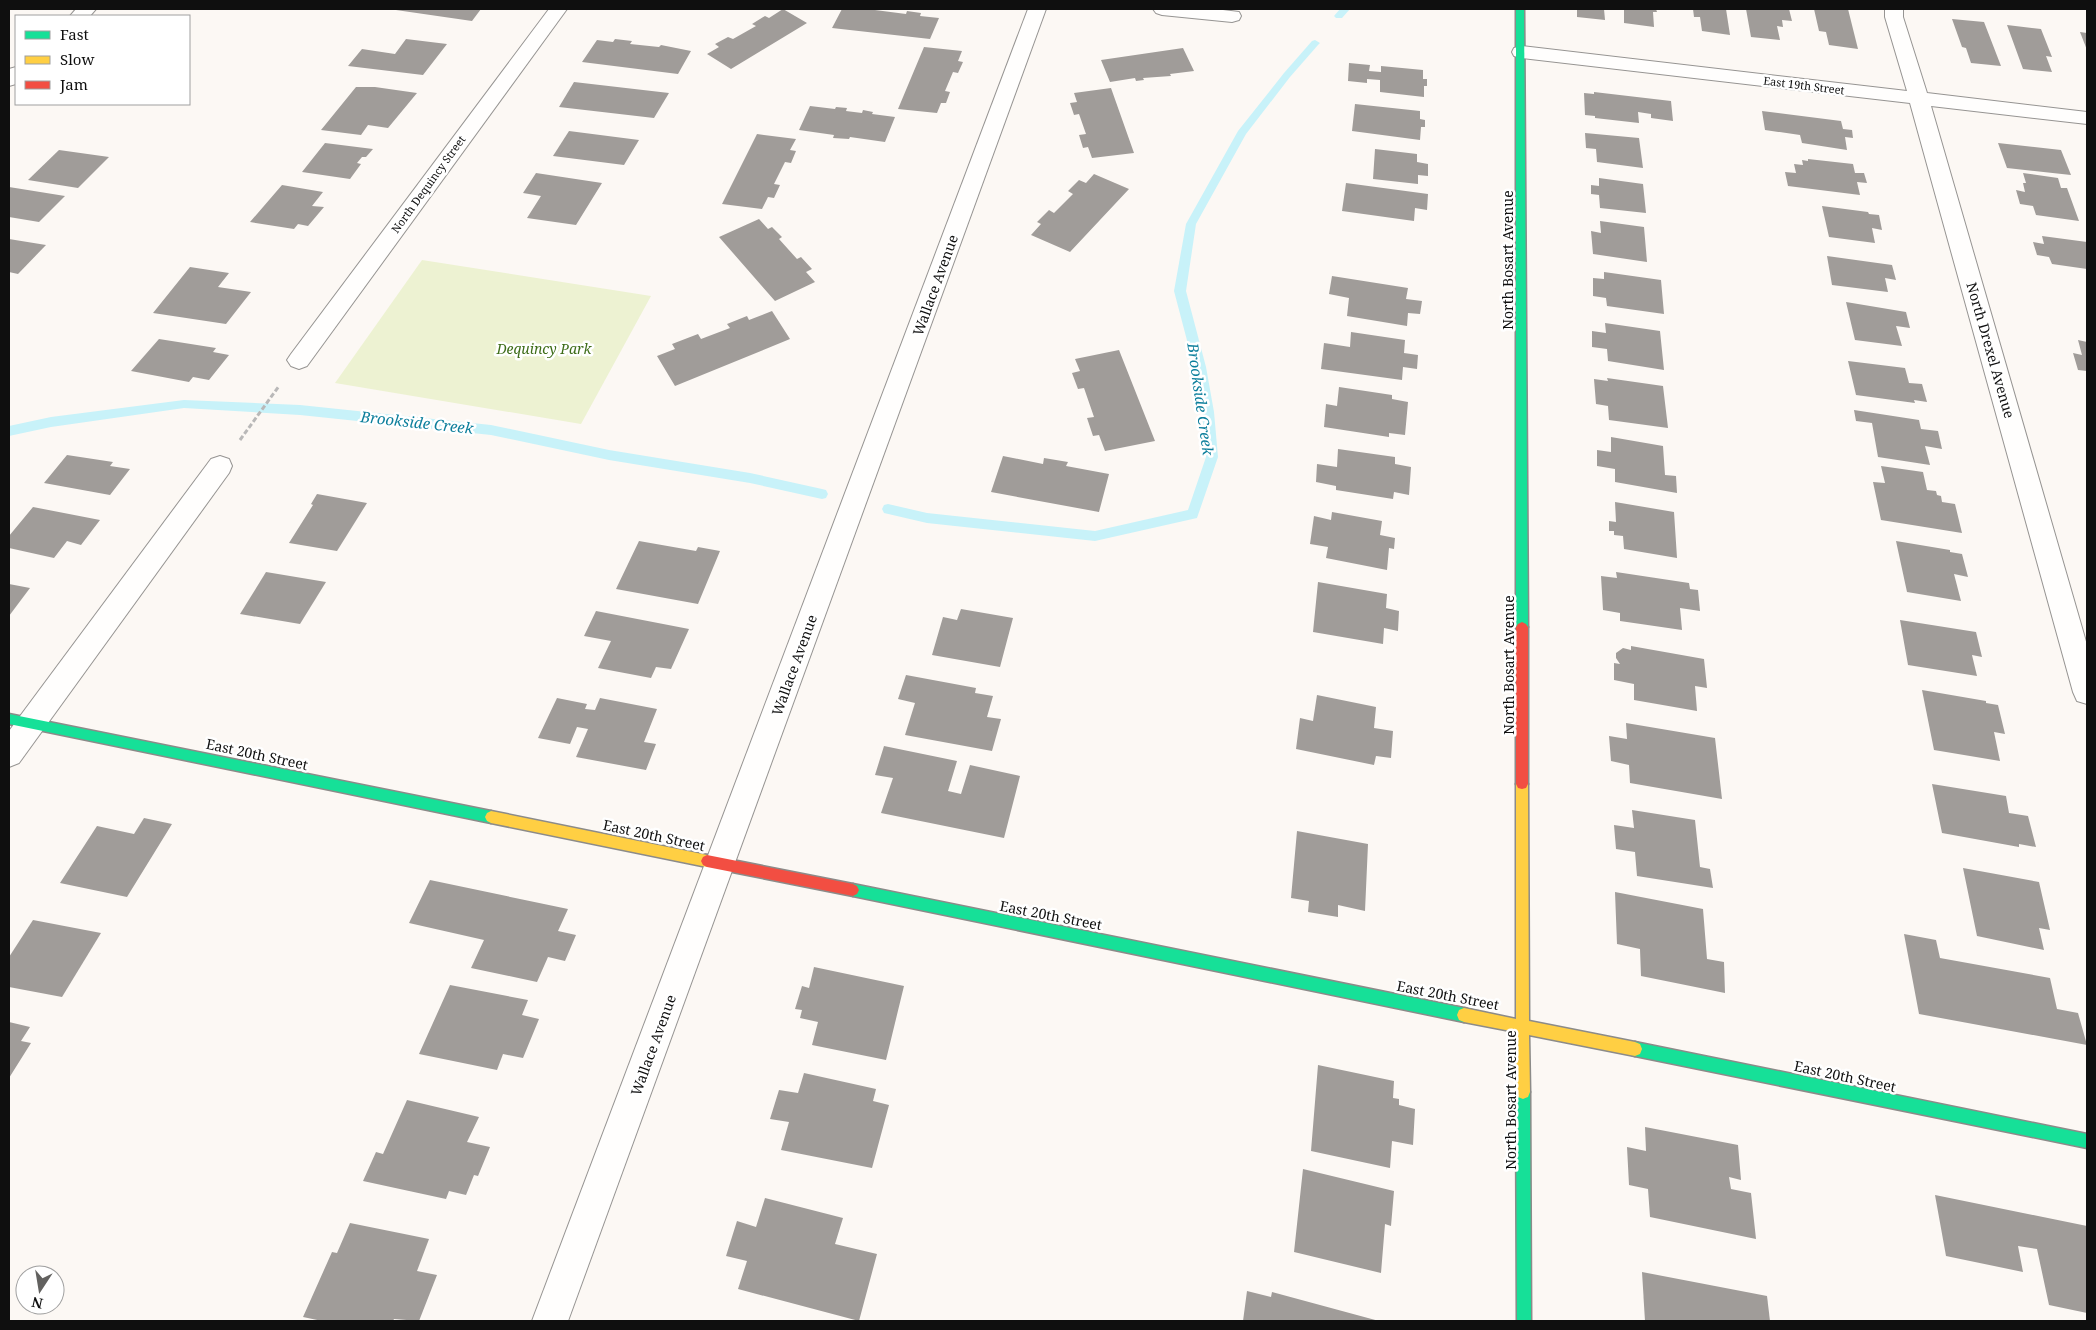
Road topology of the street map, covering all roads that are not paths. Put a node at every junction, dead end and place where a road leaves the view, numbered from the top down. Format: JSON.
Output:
{"nodes":[{"id":1,"x":558,"y":9,"type":"edge"},
{"id":2,"x":1037,"y":9,"type":"edge"},
{"id":3,"x":1162,"y":9,"type":"edge"},
{"id":4,"x":1520,"y":9,"type":"edge"},
{"id":5,"x":1894,"y":9,"type":"edge"},
{"id":6,"x":1232,"y":16,"type":"dead end"},
{"id":7,"x":1521,"y":52,"type":"junction"},
{"id":8,"x":1920,"y":99,"type":"junction"},
{"id":9,"x":2087,"y":118,"type":"edge"},
{"id":10,"x":299,"y":360,"type":"dead end"},
{"id":11,"x":220,"y":466,"type":"dead end"},
{"id":12,"x":2087,"y":692,"type":"edge"},
{"id":13,"x":20,"y":721,"type":"edge"},
{"id":14,"x":9,"y":754,"type":"edge"},
{"id":15,"x":721,"y":864,"type":"junction"},
{"id":16,"x":1525,"y":1025,"type":"junction"},
{"id":17,"x":2087,"y":1141,"type":"edge"},
{"id":18,"x":550,"y":1321,"type":"edge"},
{"id":19,"x":1524,"y":1321,"type":"edge"}],
"edges":[{"from":1,"to":10,"type":"street","name":"North Dequincy Street"},
{"from":2,"to":15,"type":"street","name":"Wallace Avenue"},
{"from":3,"to":6,"type":"street"},
{"from":4,"to":7,"type":"street","name":"North Bosart Avenue"},
{"from":5,"to":8,"type":"street","name":"North Drexel Avenue"},
{"from":7,"to":8,"type":"street","name":"East 19th Street"},
{"from":7,"to":16,"type":"street","name":"North Bosart Avenue"},
{"from":8,"to":9,"type":"street","name":"East 19th Street"},
{"from":8,"to":12,"type":"street","name":"North Drexel Avenue"},
{"from":11,"to":13,"type":"street"},
{"from":13,"to":14,"type":"street"},
{"from":13,"to":15,"type":"street","name":"East 20th Street"},
{"from":15,"to":16,"type":"street","name":"East 20th Street"},
{"from":15,"to":18,"type":"street","name":"Wallace Avenue"},
{"from":16,"to":17,"type":"street","name":"East 20th Street"},
{"from":16,"to":19,"type":"street","name":"North Bosart Avenue"}]}
